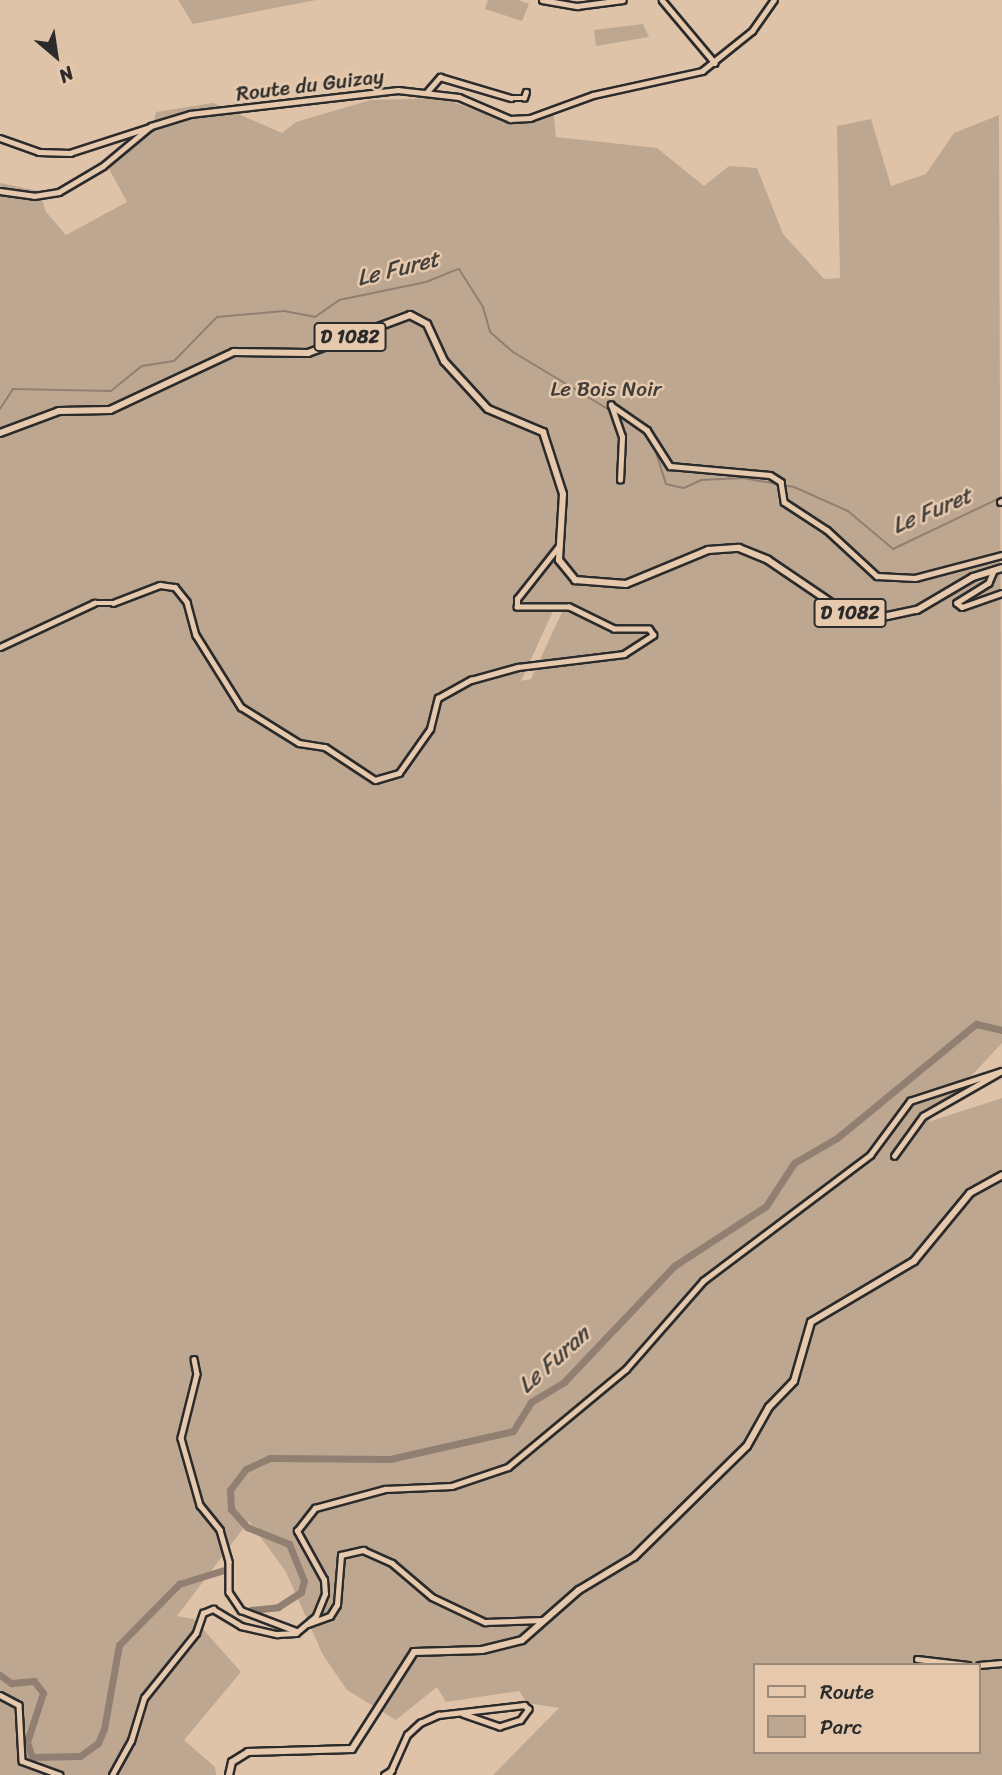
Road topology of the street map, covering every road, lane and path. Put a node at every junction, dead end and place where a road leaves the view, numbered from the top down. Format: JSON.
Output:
{"nodes":[{"id":1,"x":542,"y":0,"type":"edge"},
{"id":2,"x":624,"y":0,"type":"edge"},
{"id":3,"x":662,"y":0,"type":"edge"},
{"id":4,"x":774,"y":0,"type":"edge"},
{"id":5,"x":715,"y":63,"type":"junction"},
{"id":6,"x":427,"y":92,"type":"junction"},
{"id":7,"x":526,"y":93,"type":"dead end"},
{"id":8,"x":151,"y":126,"type":"junction"},
{"id":9,"x":0,"y":138,"type":"edge"},
{"id":10,"x":0,"y":191,"type":"edge"},
{"id":11,"x":0,"y":433,"type":"edge"},
{"id":12,"x":620,"y":480,"type":"dead end"},
{"id":13,"x":558,"y":547,"type":"junction"},
{"id":14,"x":1002,"y":555,"type":"edge"},
{"id":15,"x":998,"y":569,"type":"edge"},
{"id":16,"x":1002,"y":593,"type":"edge"},
{"id":17,"x":0,"y":647,"type":"edge"},
{"id":18,"x":1001,"y":1071,"type":"edge"},
{"id":19,"x":894,"y":1156,"type":"dead end"},
{"id":20,"x":1002,"y":1175,"type":"edge"},
{"id":21,"x":194,"y":1359,"type":"dead end"},
{"id":22,"x":546,"y":1621,"type":"junction"},
{"id":23,"x":307,"y":1624,"type":"junction"},
{"id":24,"x":300,"y":1631,"type":"junction"},
{"id":25,"x":917,"y":1659,"type":"dead end"},
{"id":26,"x":951,"y":1663,"type":"edge"},
{"id":27,"x":1002,"y":1663,"type":"edge"},
{"id":28,"x":981,"y":1665,"type":"edge"},
{"id":29,"x":0,"y":1696,"type":"edge"},
{"id":30,"x":463,"y":1714,"type":"junction"},
{"id":31,"x":392,"y":1769,"type":"junction"},
{"id":32,"x":60,"y":1775,"type":"edge"},
{"id":33,"x":112,"y":1775,"type":"edge"},
{"id":34,"x":229,"y":1775,"type":"edge"},
{"id":35,"x":383,"y":1775,"type":"edge"},
{"id":36,"x":389,"y":1775,"type":"edge"}],
"edges":[{"from":1,"to":2,"type":"street"},
{"from":3,"to":5,"type":"street"},
{"from":4,"to":5,"type":"street","name":"Route du Guizay"},
{"from":5,"to":6,"type":"street","name":"Route du Guizay"},
{"from":6,"to":7,"type":"street"},
{"from":6,"to":8,"type":"street","name":"Route du Guizay"},
{"from":8,"to":9,"type":"street"},
{"from":8,"to":10,"type":"street","name":"Route du Guizay"},
{"from":11,"to":13,"type":"main road","number":"D 1082"},
{"from":12,"to":14,"type":"street"},
{"from":13,"to":15,"type":"main road","number":"D 1082"},
{"from":13,"to":17,"type":"street"},
{"from":15,"to":16,"type":"street"},
{"from":18,"to":19,"type":"street"},
{"from":18,"to":23,"type":"street"},
{"from":20,"to":22,"type":"main road"},
{"from":21,"to":24,"type":"street"},
{"from":22,"to":23,"type":"street"},
{"from":22,"to":34,"type":"main road"},
{"from":23,"to":24,"type":"street"},
{"from":24,"to":33,"type":"street"},
{"from":25,"to":26,"type":"street"},
{"from":27,"to":28,"type":"street"},
{"from":29,"to":32,"type":"street"},
{"from":30,"to":30,"type":"street"},
{"from":30,"to":31,"type":"street"},
{"from":31,"to":35,"type":"street"},
{"from":31,"to":36,"type":"street"}]}
